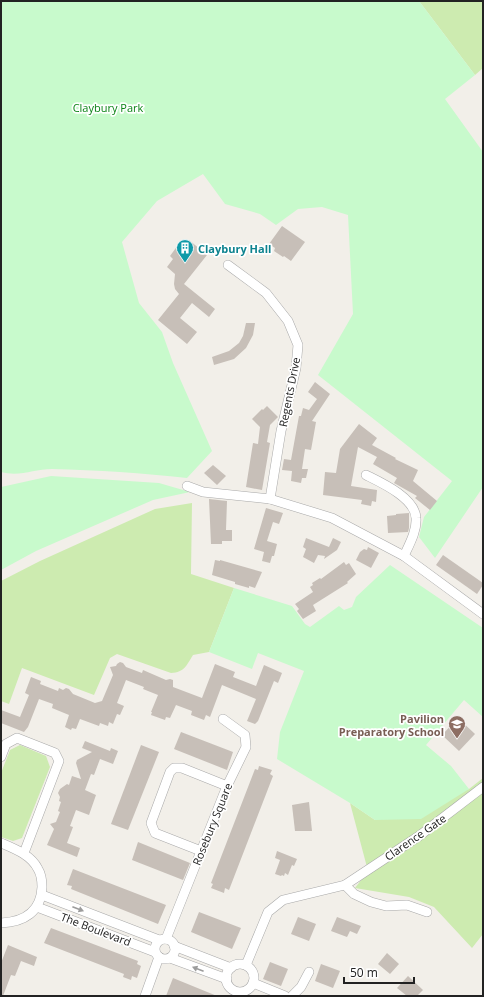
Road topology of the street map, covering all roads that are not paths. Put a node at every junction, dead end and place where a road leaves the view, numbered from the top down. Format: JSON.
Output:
{"nodes":[{"id":1,"x":228,"y":265,"type":"dead end"},
{"id":2,"x":366,"y":475,"type":"dead end"},
{"id":3,"x":187,"y":486,"type":"dead end"},
{"id":4,"x":270,"y":499,"type":"junction"},
{"id":5,"x":404,"y":556,"type":"junction"},
{"id":6,"x":483,"y":614,"type":"edge"},
{"id":7,"x":223,"y":719,"type":"dead end"},
{"id":8,"x":1,"y":757,"type":"edge"},
{"id":9,"x":227,"y":786,"type":"junction"},
{"id":10,"x":483,"y":787,"type":"edge"},
{"id":11,"x":1,"y":843,"type":"edge"},
{"id":12,"x":201,"y":851,"type":"junction"},
{"id":13,"x":24,"y":853,"type":"junction"},
{"id":14,"x":345,"y":885,"type":"junction"},
{"id":15,"x":42,"y":895,"type":"junction"},
{"id":16,"x":37,"y":907,"type":"junction"},
{"id":17,"x":427,"y":912,"type":"dead end"},
{"id":18,"x":1,"y":923,"type":"edge"},
{"id":19,"x":163,"y":939,"type":"junction"},
{"id":20,"x":174,"y":946,"type":"junction"},
{"id":21,"x":157,"y":955,"type":"junction"},
{"id":22,"x":170,"y":958,"type":"junction"},
{"id":23,"x":246,"y":965,"type":"junction"},
{"id":24,"x":231,"y":968,"type":"junction"},
{"id":25,"x":309,"y":972,"type":"dead end"},
{"id":26,"x":227,"y":980,"type":"junction"},
{"id":27,"x":252,"y":983,"type":"junction"},
{"id":28,"x":235,"y":993,"type":"edge"},
{"id":29,"x":145,"y":996,"type":"edge"},
{"id":30,"x":285,"y":996,"type":"edge"},
{"id":31,"x":292,"y":996,"type":"edge"}],
"edges":[{"from":1,"to":4,"type":"street","name":"Regents Drive"},
{"from":2,"to":5,"type":"street"},
{"from":3,"to":4,"type":"street"},
{"from":4,"to":5,"type":"street"},
{"from":5,"to":6,"type":"street"},
{"from":7,"to":9,"type":"street","name":"Rosebury Square"},
{"from":8,"to":13,"type":"street"},
{"from":9,"to":12,"type":"street","name":"Rosebury Square"},
{"from":9,"to":12,"type":"street"},
{"from":10,"to":14,"type":"street","name":"Clarence Gate"},
{"from":11,"to":13,"type":"street"},
{"from":12,"to":19,"type":"street","name":"Rosebury Square"},
{"from":13,"to":15,"type":"street"},
{"from":14,"to":17,"type":"street"},
{"from":14,"to":23,"type":"street","name":"Clarence Gate"},
{"from":15,"to":16,"type":"street"},
{"from":15,"to":19,"type":"street","name":"The Boulevard","one_way":true},
{"from":16,"to":18,"type":"street"},
{"from":16,"to":21,"type":"street","name":"The Boulevard"},
{"from":19,"to":20,"type":"street"},
{"from":19,"to":21,"type":"street"},
{"from":20,"to":22,"type":"street"},
{"from":20,"to":24,"type":"street"},
{"from":21,"to":22,"type":"street"},
{"from":21,"to":29,"type":"street"},
{"from":26,"to":22,"type":"street","one_way":true},
{"from":23,"to":24,"type":"street"},
{"from":23,"to":27,"type":"street"},
{"from":24,"to":26,"type":"street"},
{"from":25,"to":31,"type":"street"},
{"from":26,"to":28,"type":"street"},
{"from":27,"to":28,"type":"street"},
{"from":27,"to":30,"type":"street"}]}
